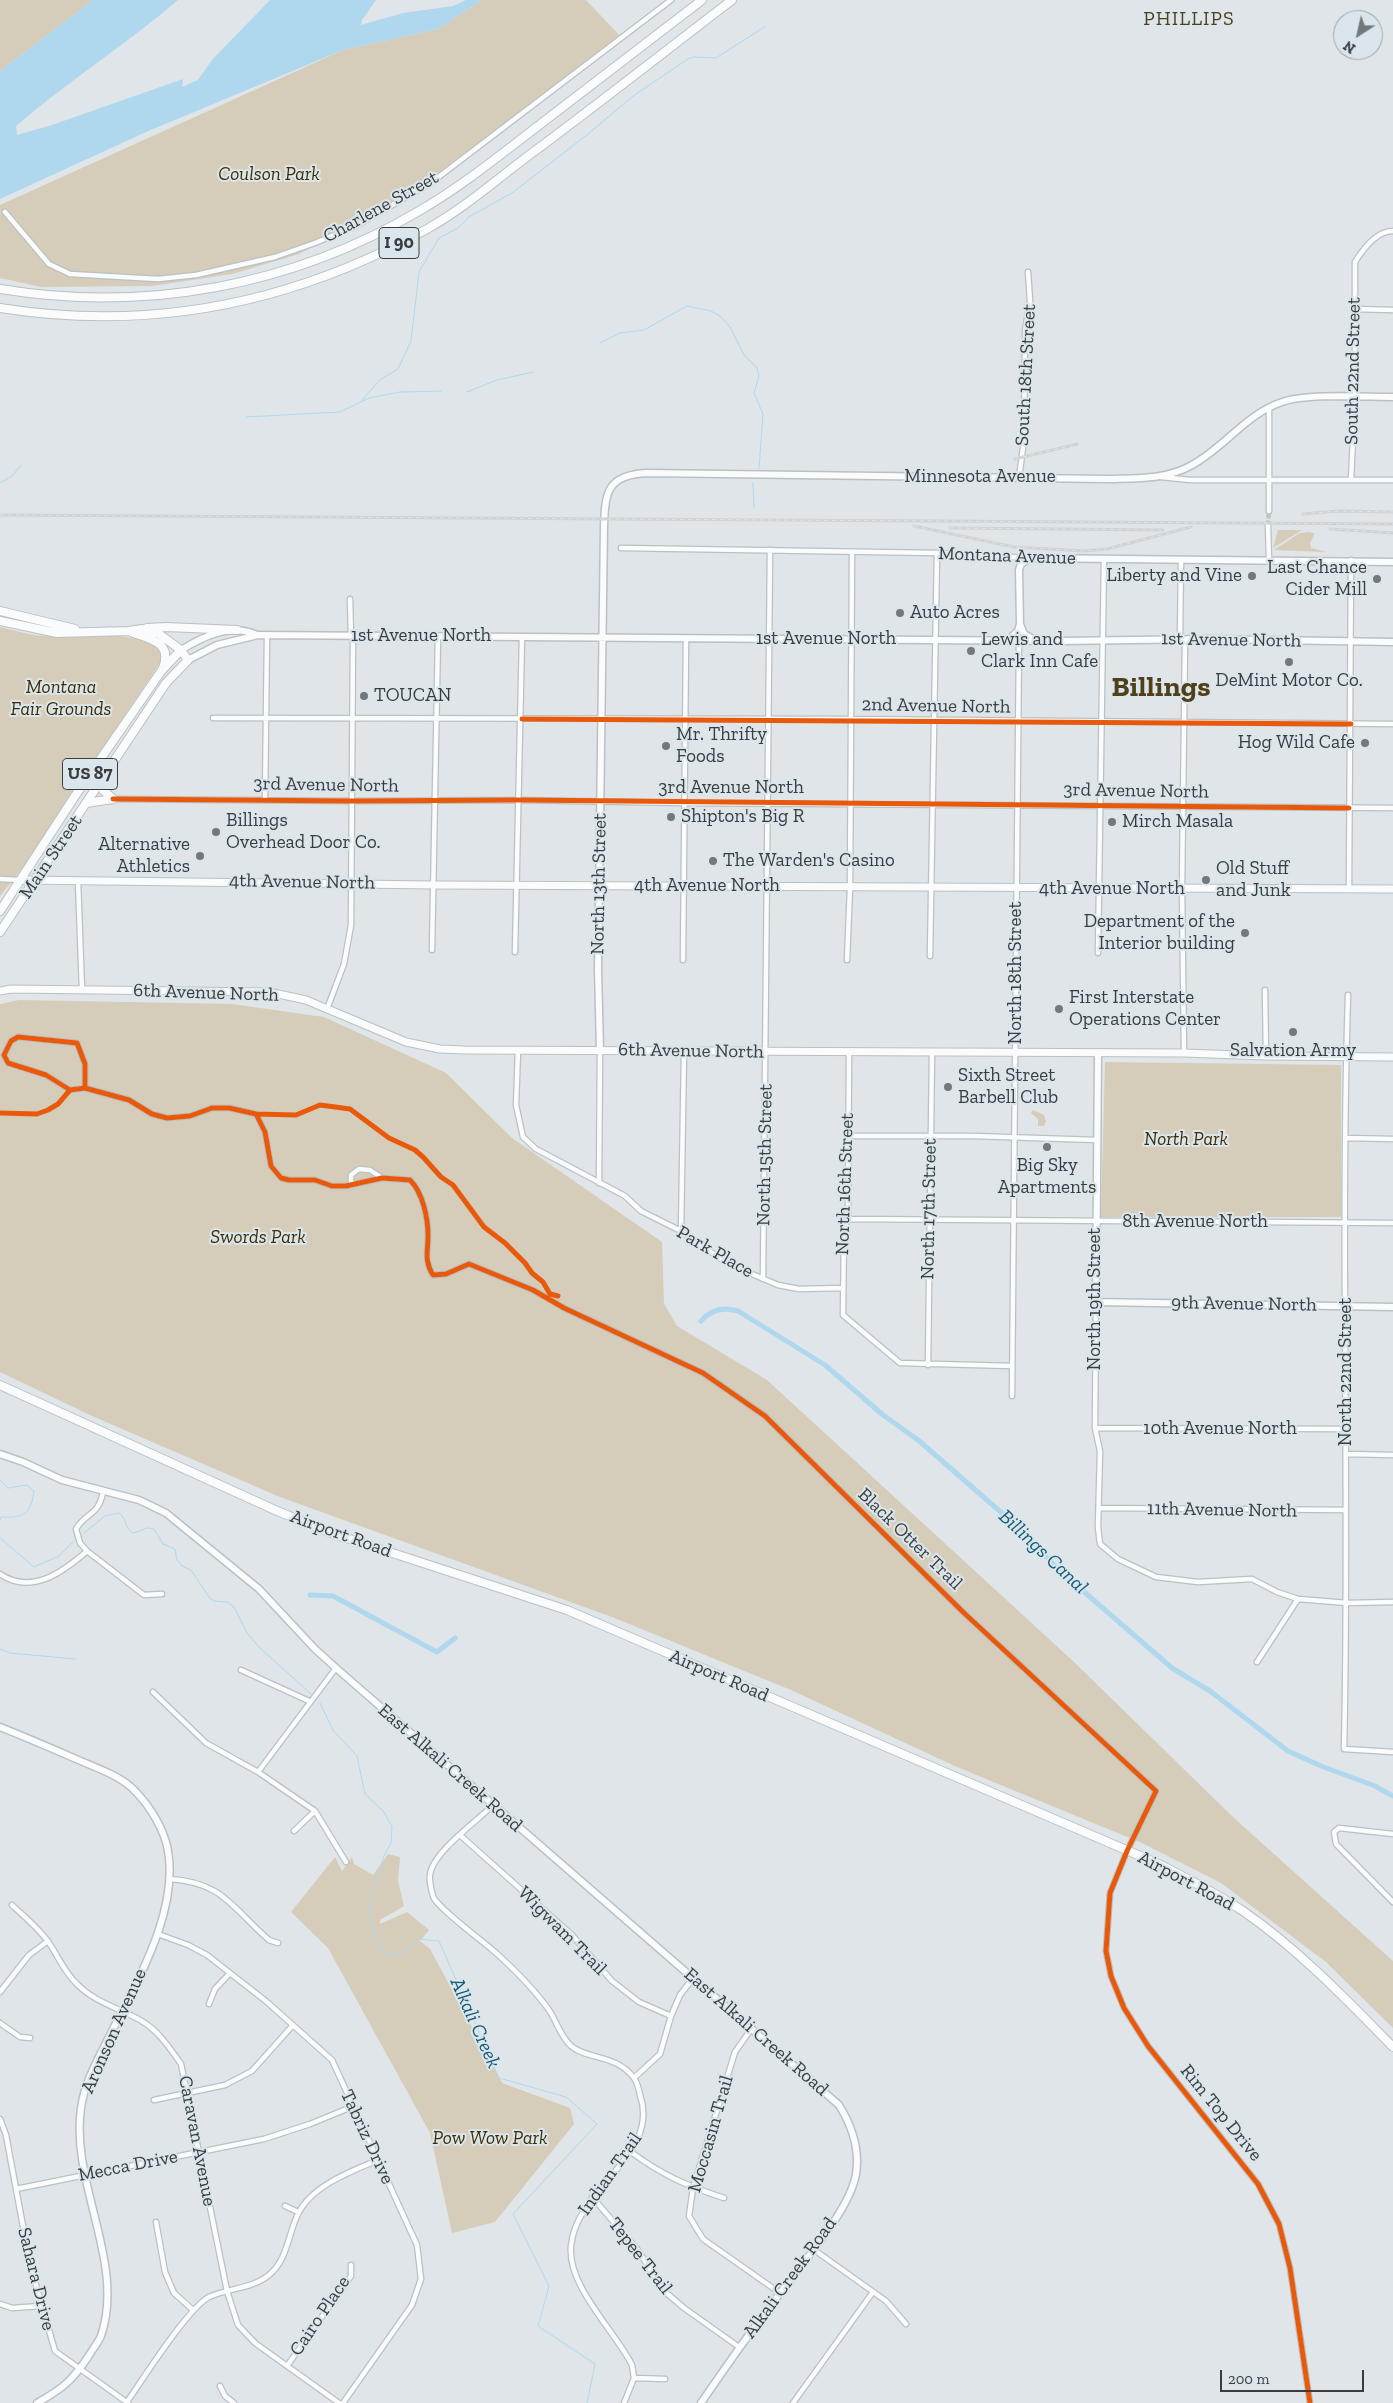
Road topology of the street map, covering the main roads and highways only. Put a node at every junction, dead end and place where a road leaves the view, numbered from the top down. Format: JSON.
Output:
{"nodes":[{"id":1,"x":702,"y":0,"type":"edge"},
{"id":2,"x":732,"y":0,"type":"edge"},
{"id":3,"x":0,"y":289,"type":"edge"},
{"id":4,"x":0,"y":308,"type":"edge"},
{"id":5,"x":0,"y":611,"type":"edge"},
{"id":6,"x":0,"y":621,"type":"edge"},
{"id":7,"x":142,"y":629,"type":"junction"},
{"id":8,"x":237,"y":630,"type":"road end"},
{"id":9,"x":90,"y":631,"type":"junction"},
{"id":10,"x":129,"y":631,"type":"junction"},
{"id":11,"x":181,"y":650,"type":"junction"},
{"id":12,"x":162,"y":670,"type":"junction"},
{"id":13,"x":102,"y":780,"type":"junction"},
{"id":14,"x":86,"y":803,"type":"junction"},
{"id":15,"x":21,"y":880,"type":"junction"},
{"id":16,"x":35,"y":880,"type":"junction"},
{"id":17,"x":1393,"y":889,"type":"edge"},
{"id":18,"x":0,"y":911,"type":"edge"},
{"id":19,"x":0,"y":932,"type":"edge"},
{"id":20,"x":0,"y":990,"type":"edge"},
{"id":21,"x":1393,"y":1057,"type":"edge"},
{"id":22,"x":0,"y":1386,"type":"edge"},
{"id":23,"x":1393,"y":2047,"type":"edge"}],
"edges":[{"from":1,"to":3,"type":"highway","number":"I 90"},
{"from":2,"to":4,"type":"highway","number":"I 90"},
{"from":5,"to":9,"type":"highway"},
{"from":6,"to":9,"type":"highway"},
{"from":7,"to":8,"type":"highway"},
{"from":7,"to":10,"type":"highway"},
{"from":7,"to":11,"type":"highway"},
{"from":9,"to":10,"type":"highway"},
{"from":10,"to":12,"type":"highway"},
{"from":11,"to":12,"type":"highway","name":"1st Avenue North"},
{"from":11,"to":13,"type":"highway","name":"Main Street","number":"US 87"},
{"from":12,"to":15,"type":"highway","name":"Main Street","number":"US 87"},
{"from":13,"to":14,"type":"highway","name":"Main Street","number":"US 87"},
{"from":13,"to":14,"type":"highway"},
{"from":14,"to":16,"type":"highway","name":"Main Street","number":"US 87"},
{"from":15,"to":16,"type":"main road","name":"4th Avenue North"},
{"from":15,"to":18,"type":"highway","name":"Main Street","number":"US 87"},
{"from":16,"to":17,"type":"main road","name":"4th Avenue North"},
{"from":16,"to":19,"type":"highway","name":"Main Street","number":"US 87"},
{"from":20,"to":21,"type":"main road","name":"6th Avenue North"},
{"from":22,"to":23,"type":"highway","name":"Airport Road"}]}
